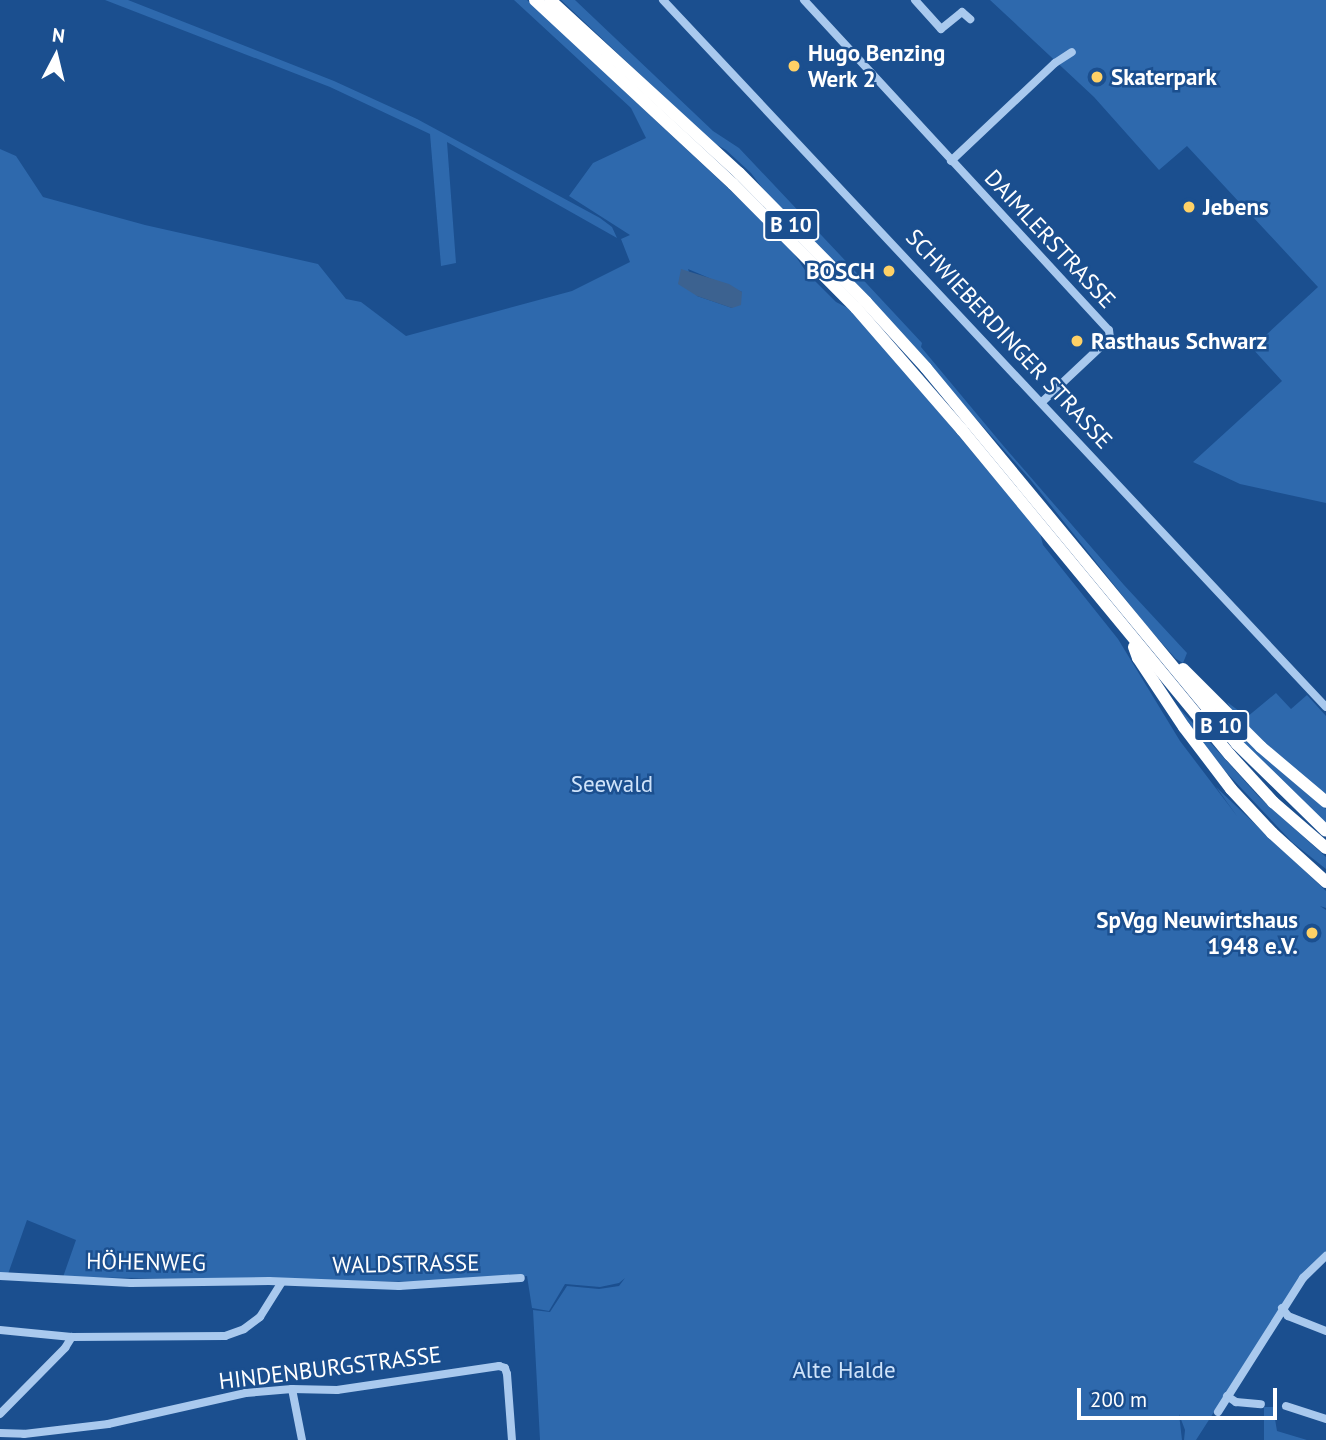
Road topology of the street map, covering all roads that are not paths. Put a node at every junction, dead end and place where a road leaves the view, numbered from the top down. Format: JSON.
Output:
{"nodes":[{"id":1,"x":535,"y":0,"type":"edge"},
{"id":2,"x":551,"y":0,"type":"edge"},
{"id":3,"x":663,"y":0,"type":"edge"},
{"id":4,"x":804,"y":0,"type":"edge"},
{"id":5,"x":915,"y":0,"type":"edge"},
{"id":6,"x":970,"y":19,"type":"dead end"},
{"id":7,"x":1072,"y":52,"type":"dead end"},
{"id":8,"x":951,"y":161,"type":"junction"},
{"id":9,"x":1042,"y":402,"type":"junction"},
{"id":10,"x":1126,"y":612,"type":"junction"},
{"id":11,"x":1130,"y":636,"type":"junction"},
{"id":12,"x":1326,"y":706,"type":"edge"},
{"id":13,"x":1326,"y":802,"type":"edge"},
{"id":14,"x":1326,"y":831,"type":"edge"},
{"id":15,"x":1326,"y":848,"type":"edge"},
{"id":16,"x":1326,"y":882,"type":"edge"},
{"id":17,"x":1326,"y":1256,"type":"edge"},
{"id":18,"x":0,"y":1276,"type":"edge"},
{"id":19,"x":521,"y":1278,"type":"dead end"},
{"id":20,"x":282,"y":1283,"type":"junction"},
{"id":21,"x":292,"y":1283,"type":"joint"},
{"id":22,"x":1282,"y":1308,"type":"junction"},
{"id":23,"x":0,"y":1330,"type":"edge"},
{"id":24,"x":1326,"y":1331,"type":"edge"},
{"id":25,"x":72,"y":1337,"type":"junction"},
{"id":26,"x":292,"y":1389,"type":"junction"},
{"id":27,"x":1227,"y":1396,"type":"junction"},
{"id":28,"x":1261,"y":1404,"type":"dead end"},
{"id":29,"x":1286,"y":1406,"type":"dead end"},
{"id":30,"x":1217,"y":1412,"type":"dead end"},
{"id":31,"x":0,"y":1414,"type":"edge"},
{"id":32,"x":1326,"y":1419,"type":"edge"},
{"id":33,"x":0,"y":1433,"type":"edge"},
{"id":34,"x":302,"y":1440,"type":"edge"},
{"id":35,"x":512,"y":1440,"type":"edge"}],
"edges":[{"from":1,"to":11,"type":"highway","number":"B 10"},
{"from":2,"to":10,"type":"highway","number":"B 10"},
{"from":3,"to":9,"type":"street","name":"SCHWIEBERDINGER STRASSE"},
{"from":4,"to":8,"type":"street","name":"DAIMLERSTRASSE"},
{"from":5,"to":6,"type":"street"},
{"from":7,"to":8,"type":"street"},
{"from":8,"to":9,"type":"street","name":"DAIMLERSTRASSE"},
{"from":9,"to":12,"type":"street","name":"SCHWIEBERDINGER STRASSE"},
{"from":10,"to":13,"type":"highway","number":"B 10"},
{"from":10,"to":14,"type":"highway","number":"B 10"},
{"from":11,"to":15,"type":"highway","number":"B 10"},
{"from":11,"to":16,"type":"highway","number":"B 10"},
{"from":17,"to":22,"type":"street"},
{"from":18,"to":20,"type":"street","name":"HÖHENWEG"},
{"from":19,"to":21,"type":"street","name":"WALDSTRASSE"},
{"from":20,"to":21,"type":"street","name":"HÖHENWEG"},
{"from":20,"to":25,"type":"street"},
{"from":22,"to":24,"type":"street"},
{"from":22,"to":27,"type":"street"},
{"from":23,"to":25,"type":"street"},
{"from":25,"to":31,"type":"street"},
{"from":26,"to":33,"type":"street","name":"HINDENBURGSTRASSE"},
{"from":26,"to":34,"type":"street"},
{"from":26,"to":35,"type":"street","name":"HINDENBURGSTRASSE"},
{"from":27,"to":28,"type":"street"},
{"from":27,"to":30,"type":"street"},
{"from":29,"to":32,"type":"street"}]}
